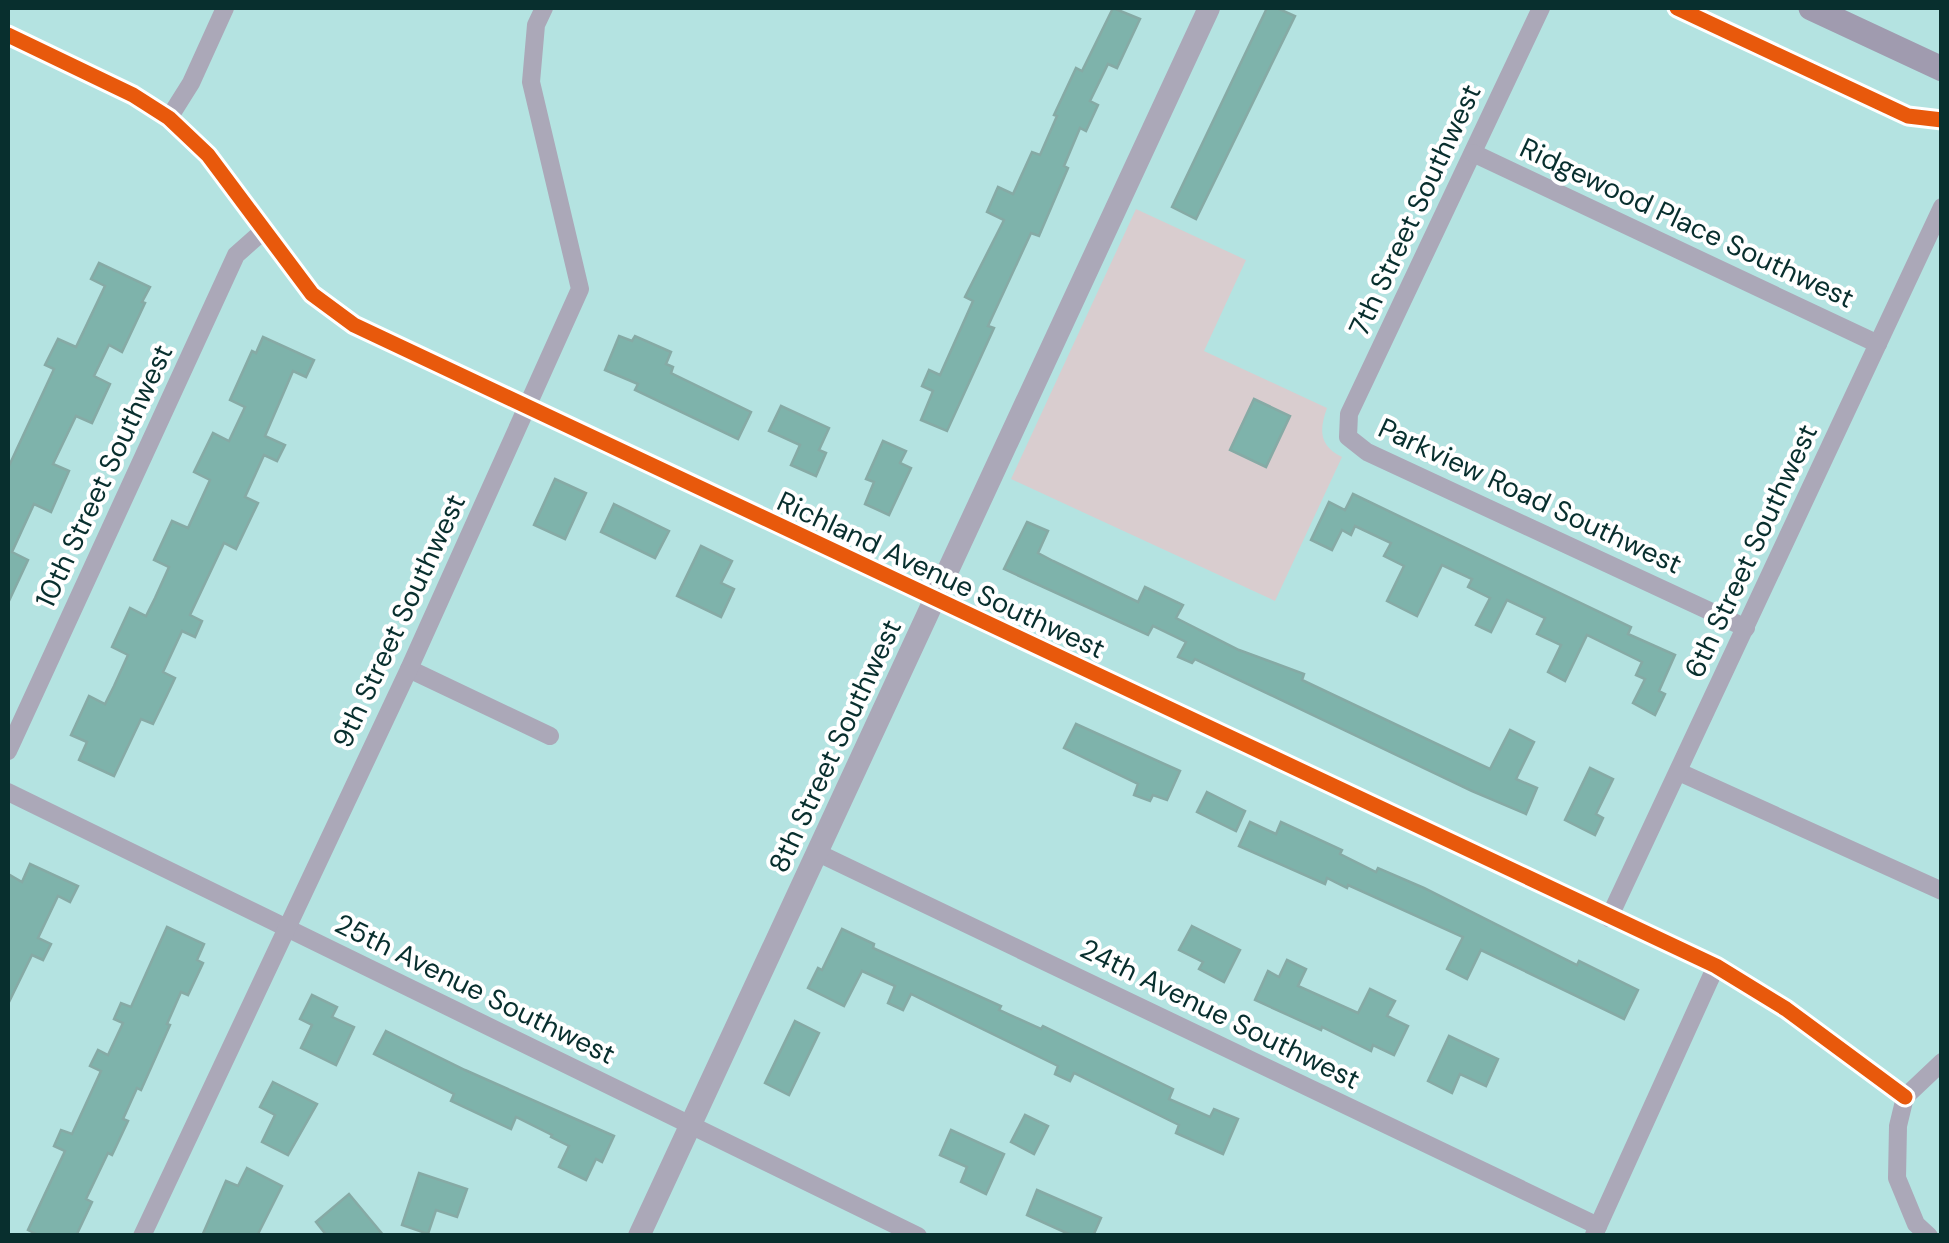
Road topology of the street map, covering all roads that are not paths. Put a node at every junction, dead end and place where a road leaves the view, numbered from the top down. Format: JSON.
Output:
{"nodes":[{"id":1,"x":225,"y":8,"type":"edge"},
{"id":2,"x":544,"y":8,"type":"edge"},
{"id":3,"x":1210,"y":8,"type":"edge"},
{"id":4,"x":1541,"y":8,"type":"edge"},
{"id":5,"x":1811,"y":8,"type":"edge"},
{"id":6,"x":8,"y":35,"type":"edge"},
{"id":7,"x":1942,"y":69,"type":"edge"},
{"id":8,"x":169,"y":118,"type":"junction"},
{"id":9,"x":1472,"y":153,"type":"junction"},
{"id":10,"x":1942,"y":207,"type":"edge"},
{"id":11,"x":262,"y":232,"type":"junction"},
{"id":12,"x":1878,"y":344,"type":"junction"},
{"id":13,"x":526,"y":407,"type":"junction"},
{"id":14,"x":1348,"y":437,"type":"joint"},
{"id":15,"x":936,"y":601,"type":"junction"},
{"id":16,"x":1746,"y":628,"type":"junction"},
{"id":17,"x":409,"y":669,"type":"junction"},
{"id":18,"x":550,"y":736,"type":"dead end"},
{"id":19,"x":8,"y":751,"type":"edge"},
{"id":20,"x":1680,"y":772,"type":"junction"},
{"id":21,"x":8,"y":792,"type":"edge"},
{"id":22,"x":818,"y":852,"type":"junction"},
{"id":23,"x":1942,"y":891,"type":"edge"},
{"id":24,"x":1609,"y":918,"type":"junction"},
{"id":25,"x":286,"y":928,"type":"junction"},
{"id":26,"x":1716,"y":966,"type":"junction"},
{"id":27,"x":1942,"y":1062,"type":"edge"},
{"id":28,"x":1905,"y":1097,"type":"junction"},
{"id":29,"x":691,"y":1125,"type":"junction"},
{"id":30,"x":1596,"y":1230,"type":"edge"},
{"id":31,"x":142,"y":1236,"type":"edge"},
{"id":32,"x":639,"y":1236,"type":"edge"},
{"id":33,"x":918,"y":1236,"type":"edge"},
{"id":34,"x":1929,"y":1236,"type":"edge"}],
"edges":[{"from":1,"to":8,"type":"street"},
{"from":2,"to":13,"type":"street","name":"9th Street Southwest"},
{"from":3,"to":15,"type":"street","name":"8th Street Southwest"},
{"from":4,"to":9,"type":"street","name":"7th Street Southwest"},
{"from":5,"to":7,"type":"main road"},
{"from":6,"to":8,"type":"street","name":"Richland Avenue Southwest"},
{"from":8,"to":11,"type":"street","name":"Richland Avenue Southwest"},
{"from":9,"to":12,"type":"street","name":"Ridgewood Place Southwest"},
{"from":9,"to":14,"type":"street","name":"7th Street Southwest"},
{"from":10,"to":12,"type":"street","name":"6th Street Southwest"},
{"from":11,"to":13,"type":"street","name":"Richland Avenue Southwest"},
{"from":11,"to":19,"type":"street","name":"10th Street Southwest"},
{"from":12,"to":16,"type":"street","name":"6th Street Southwest"},
{"from":13,"to":15,"type":"street","name":"Richland Avenue Southwest"},
{"from":13,"to":17,"type":"street","name":"9th Street Southwest"},
{"from":14,"to":16,"type":"street","name":"Parkview Road Southwest"},
{"from":15,"to":22,"type":"street","name":"8th Street Southwest"},
{"from":15,"to":24,"type":"street","name":"Richland Avenue Southwest"},
{"from":16,"to":20,"type":"street","name":"6th Street Southwest"},
{"from":17,"to":18,"type":"street"},
{"from":17,"to":25,"type":"street","name":"9th Street Southwest"},
{"from":20,"to":23,"type":"street"},
{"from":20,"to":24,"type":"street","name":"6th Street Southwest"},
{"from":21,"to":25,"type":"street","name":"25th Avenue Southwest"},
{"from":22,"to":29,"type":"street","name":"8th Street Southwest"},
{"from":22,"to":30,"type":"street","name":"24th Avenue Southwest"},
{"from":24,"to":26,"type":"street","name":"Richland Avenue Southwest"},
{"from":25,"to":29,"type":"street","name":"25th Avenue Southwest"},
{"from":25,"to":31,"type":"street","name":"9th Street Southwest"},
{"from":26,"to":28,"type":"street","name":"Richland Avenue Southwest"},
{"from":26,"to":30,"type":"street"},
{"from":27,"to":28,"type":"street"},
{"from":28,"to":34,"type":"street"},
{"from":29,"to":32,"type":"street","name":"8th Street Southwest"},
{"from":29,"to":33,"type":"street","name":"25th Avenue Southwest"}]}
